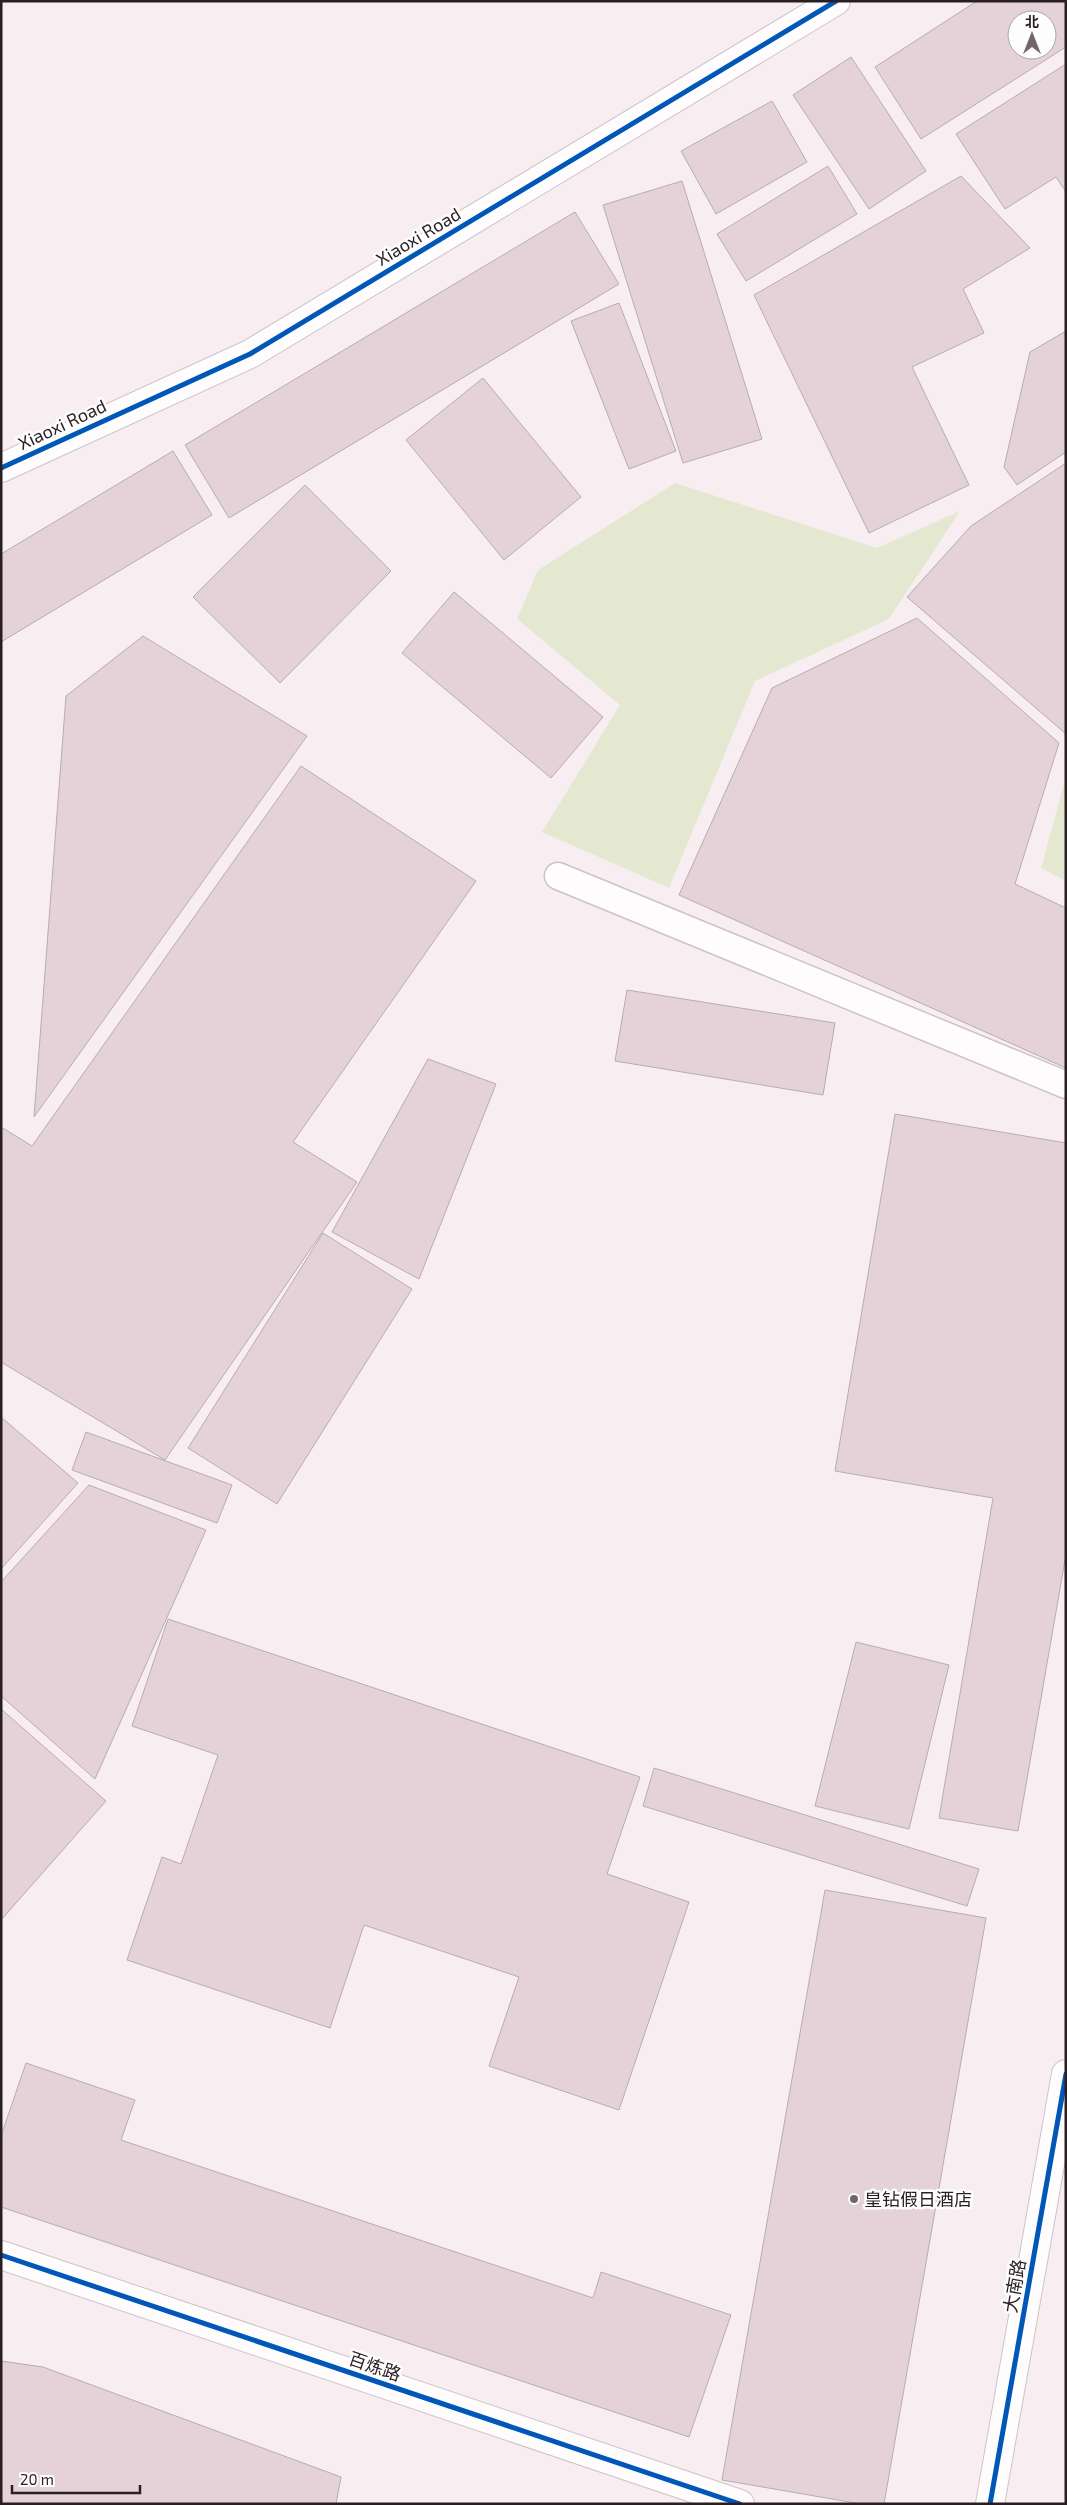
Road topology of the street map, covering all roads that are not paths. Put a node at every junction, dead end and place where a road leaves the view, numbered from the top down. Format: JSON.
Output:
{"nodes":[{"id":1,"x":836,"y":1,"type":"edge"},
{"id":2,"x":1,"y":468,"type":"edge"},
{"id":3,"x":558,"y":876,"type":"dead end"},
{"id":4,"x":1066,"y":1085,"type":"edge"},
{"id":5,"x":1065,"y":2084,"type":"edge"},
{"id":6,"x":1,"y":2255,"type":"edge"},
{"id":7,"x":740,"y":2504,"type":"edge"},
{"id":8,"x":990,"y":2504,"type":"edge"}],
"edges":[{"from":1,"to":2,"type":"street","name":"Xiaoxi Road"},
{"from":3,"to":4,"type":"lane"},
{"from":5,"to":8,"type":"street","name":"大南路"},
{"from":6,"to":7,"type":"street","name":"百炼路"}]}
